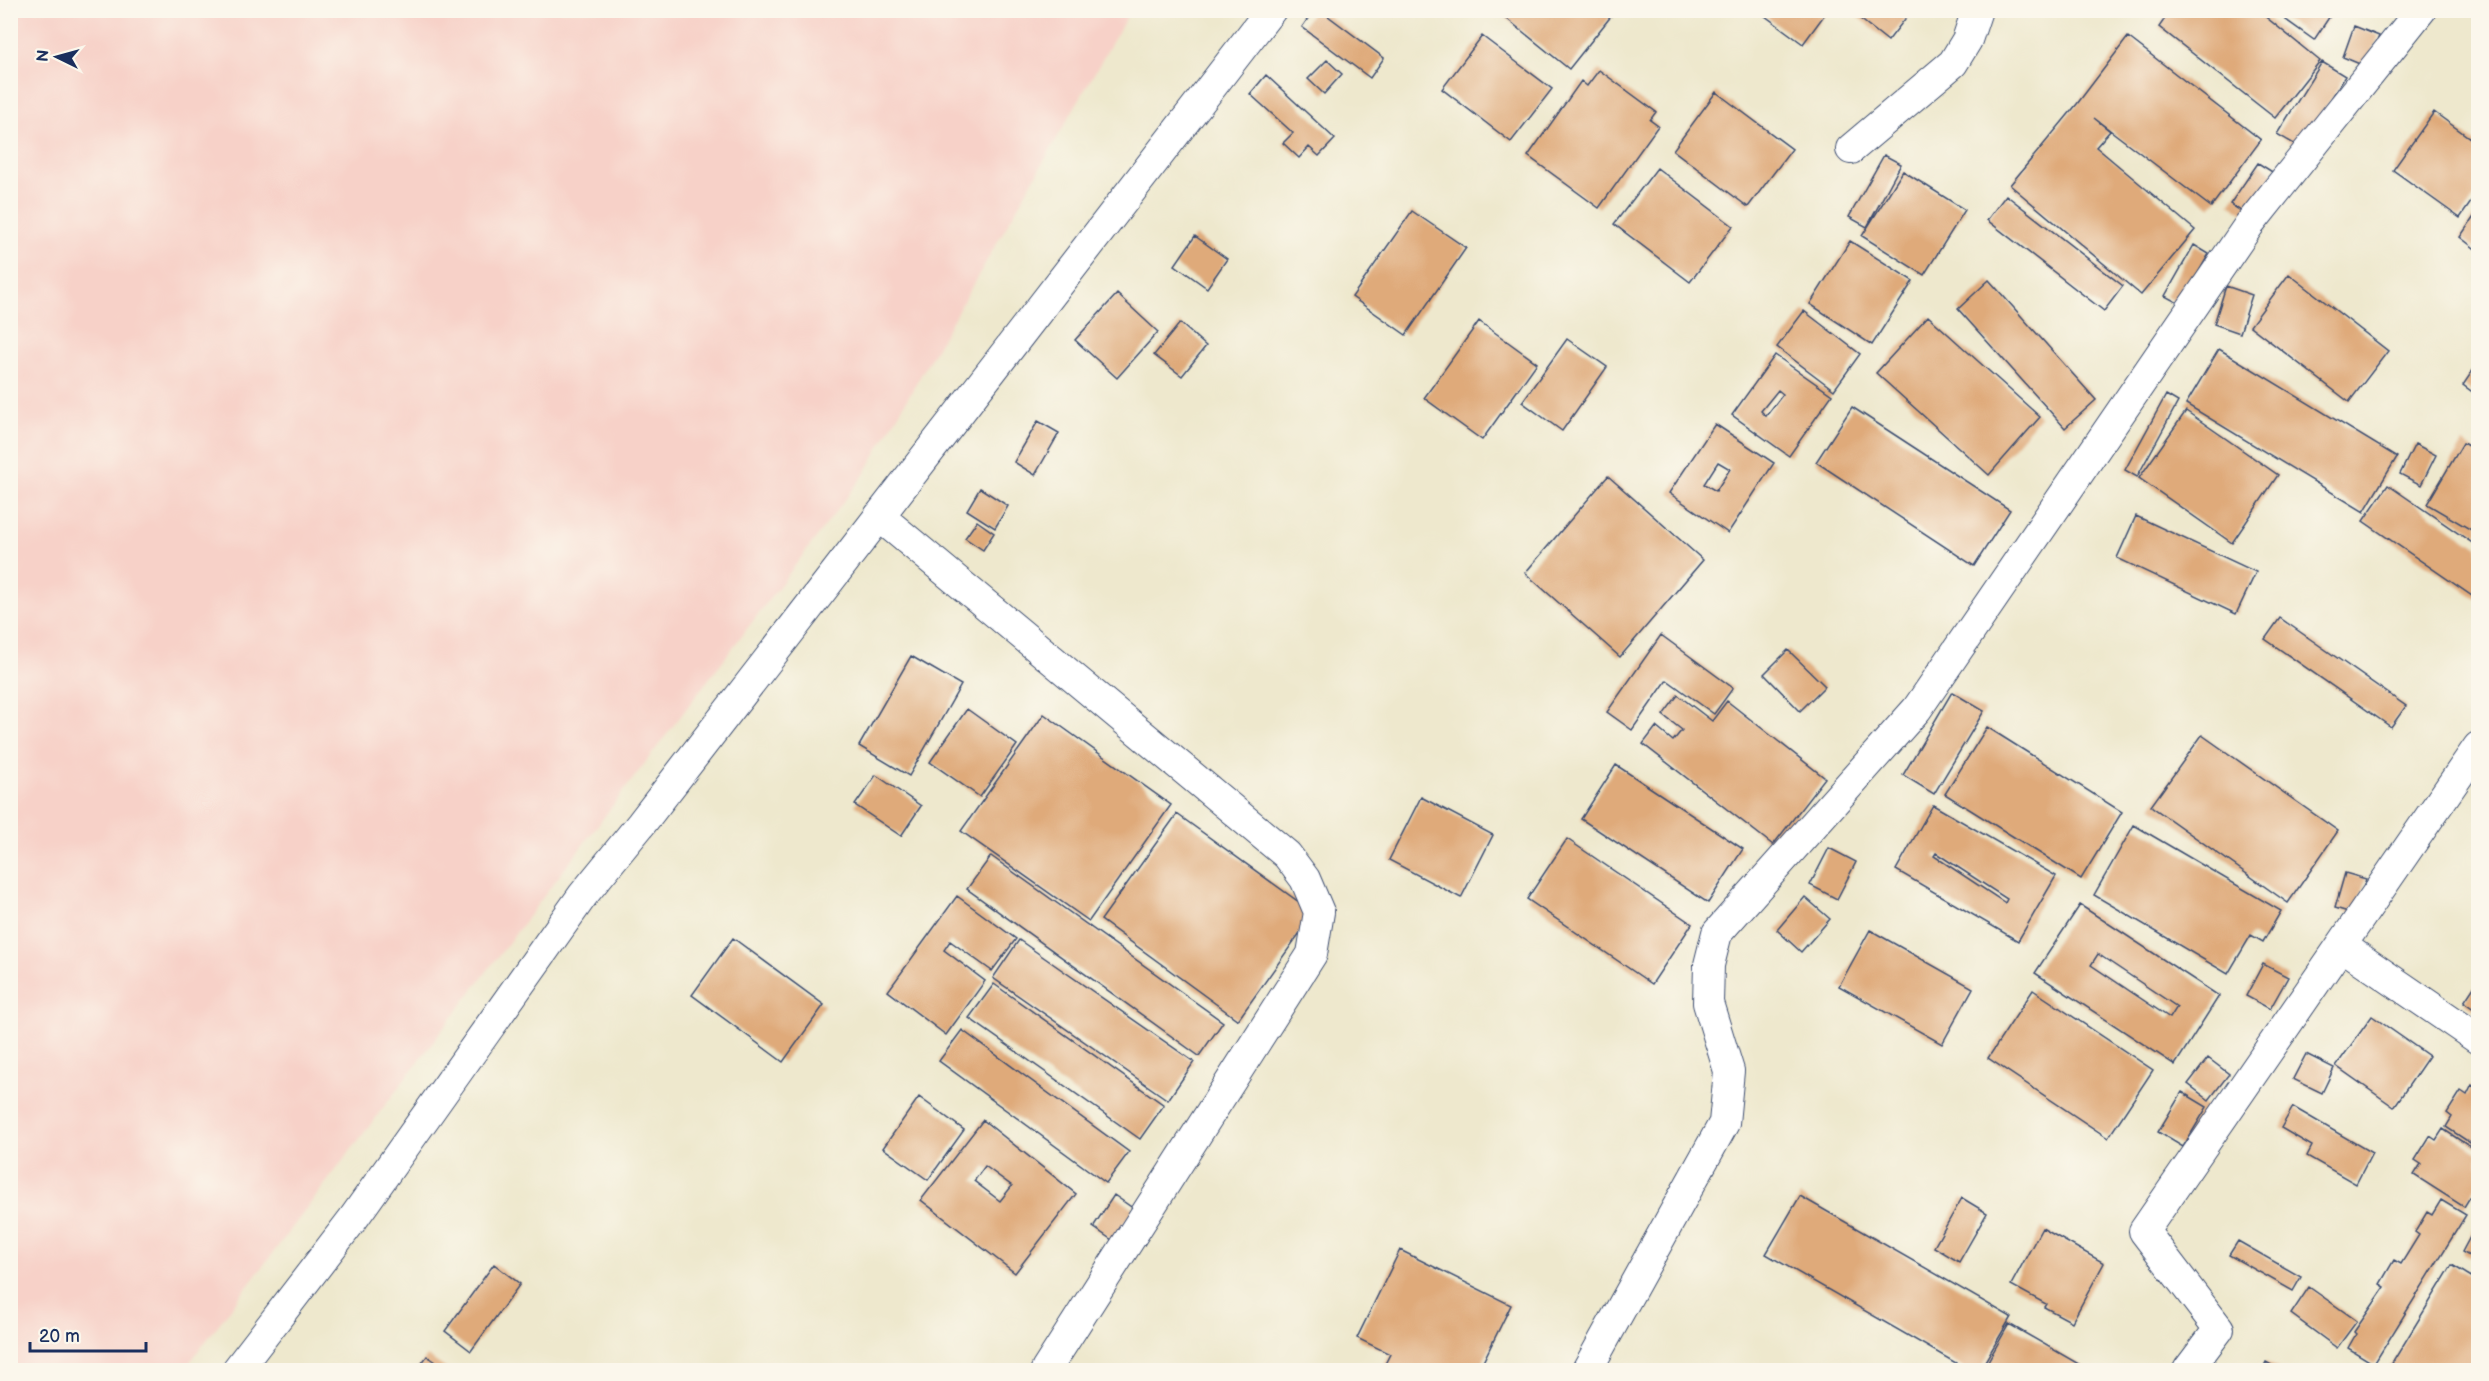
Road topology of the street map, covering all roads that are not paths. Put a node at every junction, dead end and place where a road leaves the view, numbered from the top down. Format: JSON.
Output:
{"nodes":[{"id":1,"x":1271,"y":10,"type":"edge"},
{"id":2,"x":1977,"y":10,"type":"edge"},
{"id":3,"x":2421,"y":10,"type":"edge"},
{"id":4,"x":1851,"y":149,"type":"dead end"},
{"id":5,"x":879,"y":516,"type":"junction"},
{"id":6,"x":2478,"y":747,"type":"edge"},
{"id":7,"x":2342,"y":946,"type":"junction"},
{"id":8,"x":2478,"y":1039,"type":"edge"},
{"id":9,"x":242,"y":1369,"type":"edge"},
{"id":10,"x":1046,"y":1371,"type":"edge"},
{"id":11,"x":1587,"y":1371,"type":"edge"},
{"id":12,"x":2188,"y":1371,"type":"edge"}],
"edges":[{"from":1,"to":5,"type":"street"},
{"from":2,"to":4,"type":"street"},
{"from":3,"to":11,"type":"street"},
{"from":5,"to":9,"type":"street"},
{"from":5,"to":10,"type":"street"},
{"from":6,"to":7,"type":"street"},
{"from":7,"to":8,"type":"street"},
{"from":7,"to":12,"type":"street"}]}
